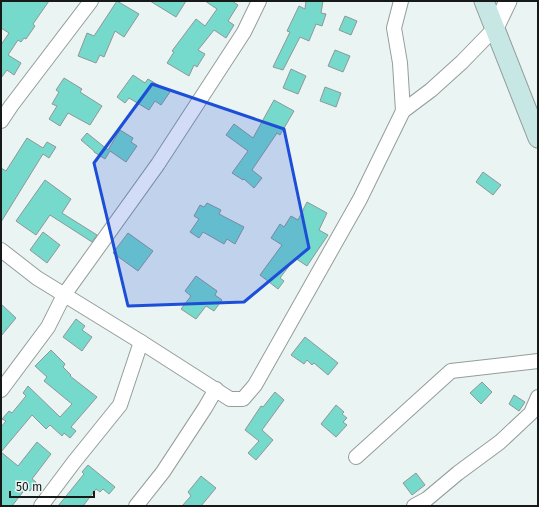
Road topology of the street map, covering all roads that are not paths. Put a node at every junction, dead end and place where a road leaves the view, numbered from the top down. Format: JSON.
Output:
{"nodes":[{"id":1,"x":91,"y":1,"type":"edge"},
{"id":2,"x":259,"y":1,"type":"edge"},
{"id":3,"x":401,"y":1,"type":"edge"},
{"id":4,"x":484,"y":1,"type":"edge"},
{"id":5,"x":508,"y":1,"type":"edge"},
{"id":6,"x":495,"y":28,"type":"junction"},
{"id":7,"x":6,"y":102,"type":"edge"},
{"id":8,"x":403,"y":111,"type":"junction"},
{"id":9,"x":1,"y":121,"type":"edge"},
{"id":10,"x":538,"y":138,"type":"edge"},
{"id":11,"x":1,"y":250,"type":"edge"},
{"id":12,"x":64,"y":296,"type":"junction"},
{"id":13,"x":141,"y":342,"type":"junction"},
{"id":14,"x":538,"y":361,"type":"edge"},
{"id":15,"x":216,"y":389,"type":"junction"},
{"id":16,"x":1,"y":390,"type":"edge"},
{"id":17,"x":538,"y":397,"type":"edge"},
{"id":18,"x":356,"y":457,"type":"dead end"},
{"id":19,"x":41,"y":506,"type":"edge"},
{"id":20,"x":136,"y":506,"type":"edge"},
{"id":21,"x":414,"y":506,"type":"edge"}],
"edges":[{"from":1,"to":7,"type":"street"},
{"from":2,"to":12,"type":"street"},
{"from":3,"to":8,"type":"street"},
{"from":4,"to":6,"type":"main road"},
{"from":5,"to":6,"type":"street"},
{"from":6,"to":8,"type":"street"},
{"from":6,"to":10,"type":"main road"},
{"from":7,"to":9,"type":"street"},
{"from":8,"to":15,"type":"street"},
{"from":11,"to":12,"type":"street"},
{"from":12,"to":13,"type":"street"},
{"from":12,"to":16,"type":"street"},
{"from":13,"to":15,"type":"street"},
{"from":13,"to":19,"type":"street"},
{"from":14,"to":18,"type":"street"},
{"from":15,"to":20,"type":"street"},
{"from":17,"to":21,"type":"street"}]}
